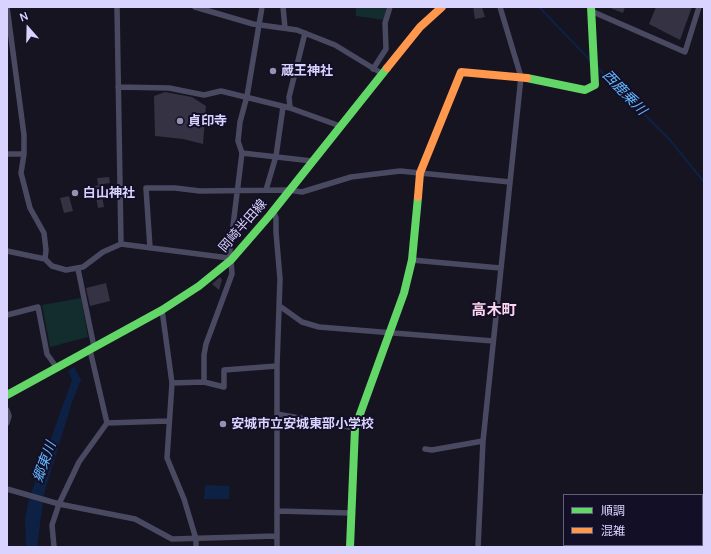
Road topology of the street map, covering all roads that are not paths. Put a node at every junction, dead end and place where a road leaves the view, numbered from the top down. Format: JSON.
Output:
{"nodes":[{"id":1,"x":7,"y":7,"type":"edge"},
{"id":2,"x":117,"y":7,"type":"edge"},
{"id":3,"x":199,"y":7,"type":"edge"},
{"id":4,"x":262,"y":7,"type":"edge"},
{"id":5,"x":283,"y":7,"type":"edge"},
{"id":6,"x":390,"y":7,"type":"edge"},
{"id":7,"x":442,"y":7,"type":"edge"},
{"id":8,"x":500,"y":7,"type":"edge"},
{"id":9,"x":699,"y":7,"type":"edge"},
{"id":10,"x":591,"y":9,"type":"edge"},
{"id":11,"x":260,"y":24,"type":"junction"},
{"id":12,"x":285,"y":28,"type":"junction"},
{"id":13,"x":305,"y":33,"type":"junction"},
{"id":14,"x":10,"y":61,"type":"edge"},
{"id":15,"x":373,"y":69,"type":"junction"},
{"id":16,"x":381,"y":74,"type":"junction"},
{"id":17,"x":520,"y":77,"type":"junction"},
{"id":18,"x":118,"y":87,"type":"junction"},
{"id":19,"x":247,"y":96,"type":"junction"},
{"id":20,"x":283,"y":107,"type":"junction"},
{"id":21,"x":290,"y":108,"type":"junction"},
{"id":22,"x":340,"y":126,"type":"junction"},
{"id":23,"x":7,"y":154,"type":"edge"},
{"id":24,"x":24,"y":154,"type":"junction"},
{"id":25,"x":242,"y":154,"type":"junction"},
{"id":26,"x":276,"y":156,"type":"junction"},
{"id":27,"x":312,"y":161,"type":"junction"},
{"id":28,"x":420,"y":174,"type":"junction"},
{"id":29,"x":510,"y":182,"type":"junction"},
{"id":30,"x":237,"y":190,"type":"junction"},
{"id":31,"x":266,"y":190,"type":"junction"},
{"id":32,"x":289,"y":190,"type":"junction"},
{"id":33,"x":273,"y":210,"type":"junction"},
{"id":34,"x":121,"y":244,"type":"junction"},
{"id":35,"x":150,"y":248,"type":"junction"},
{"id":36,"x":7,"y":251,"type":"edge"},
{"id":37,"x":45,"y":258,"type":"junction"},
{"id":38,"x":230,"y":259,"type":"junction"},
{"id":39,"x":412,"y":260,"type":"junction"},
{"id":40,"x":500,"y":268,"type":"junction"},
{"id":41,"x":78,"y":269,"type":"junction"},
{"id":42,"x":281,"y":307,"type":"junction"},
{"id":43,"x":162,"y":310,"type":"junction"},
{"id":44,"x":7,"y":315,"type":"edge"},
{"id":45,"x":391,"y":332,"type":"junction"},
{"id":46,"x":493,"y":341,"type":"junction"},
{"id":47,"x":92,"y":349,"type":"junction"},
{"id":48,"x":277,"y":366,"type":"junction"},
{"id":49,"x":57,"y":368,"type":"junction"},
{"id":50,"x":204,"y":382,"type":"junction"},
{"id":51,"x":172,"y":383,"type":"junction"},
{"id":52,"x":7,"y":395,"type":"edge"},
{"id":53,"x":7,"y":410,"type":"edge"},
{"id":54,"x":277,"y":414,"type":"junction"},
{"id":55,"x":168,"y":422,"type":"junction"},
{"id":56,"x":7,"y":423,"type":"edge"},
{"id":57,"x":107,"y":423,"type":"junction"},
{"id":58,"x":355,"y":428,"type":"junction"},
{"id":59,"x":483,"y":441,"type":"junction"},
{"id":60,"x":425,"y":449,"type":"dead end"},
{"id":61,"x":7,"y":488,"type":"edge"},
{"id":62,"x":59,"y":504,"type":"junction"},
{"id":63,"x":277,"y":511,"type":"junction"},
{"id":64,"x":351,"y":513,"type":"junction"},
{"id":65,"x":277,"y":536,"type":"junction"},
{"id":66,"x":196,"y":539,"type":"junction"},
{"id":67,"x":54,"y":547,"type":"edge"},
{"id":68,"x":196,"y":547,"type":"edge"},
{"id":69,"x":277,"y":547,"type":"edge"},
{"id":70,"x":350,"y":547,"type":"edge"},
{"id":71,"x":478,"y":547,"type":"edge"}],
"edges":[{"from":1,"to":14,"type":"street"},
{"from":2,"to":18,"type":"street"},
{"from":3,"to":11,"type":"street"},
{"from":4,"to":11,"type":"street"},
{"from":5,"to":12,"type":"street"},
{"from":6,"to":15,"type":"street"},
{"from":7,"to":16,"type":"street","name":"岡崎半田線"},
{"from":8,"to":17,"type":"street"},
{"from":9,"to":10,"type":"street"},
{"from":10,"to":17,"type":"street"},
{"from":11,"to":12,"type":"street"},
{"from":11,"to":19,"type":"street"},
{"from":12,"to":13,"type":"street"},
{"from":13,"to":15,"type":"street"},
{"from":13,"to":21,"type":"street"},
{"from":14,"to":24,"type":"street"},
{"from":15,"to":16,"type":"street"},
{"from":16,"to":22,"type":"street","name":"岡崎半田線"},
{"from":17,"to":28,"type":"street"},
{"from":17,"to":29,"type":"street"},
{"from":18,"to":19,"type":"street"},
{"from":18,"to":34,"type":"street"},
{"from":19,"to":20,"type":"street"},
{"from":19,"to":25,"type":"street"},
{"from":20,"to":21,"type":"street"},
{"from":20,"to":26,"type":"street"},
{"from":21,"to":22,"type":"street"},
{"from":22,"to":27,"type":"street","name":"岡崎半田線"},
{"from":23,"to":24,"type":"street"},
{"from":24,"to":37,"type":"street"},
{"from":25,"to":26,"type":"street"},
{"from":25,"to":30,"type":"street"},
{"from":26,"to":27,"type":"street"},
{"from":26,"to":31,"type":"street"},
{"from":27,"to":32,"type":"street","name":"岡崎半田線"},
{"from":28,"to":29,"type":"street"},
{"from":28,"to":32,"type":"street"},
{"from":28,"to":39,"type":"street"},
{"from":29,"to":40,"type":"street"},
{"from":30,"to":31,"type":"street"},
{"from":30,"to":35,"type":"street"},
{"from":30,"to":38,"type":"street"},
{"from":31,"to":32,"type":"street"},
{"from":32,"to":33,"type":"street","name":"岡崎半田線"},
{"from":33,"to":38,"type":"street","name":"岡崎半田線"},
{"from":33,"to":42,"type":"street"},
{"from":34,"to":35,"type":"street"},
{"from":34,"to":41,"type":"street"},
{"from":35,"to":38,"type":"street"},
{"from":36,"to":37,"type":"street"},
{"from":37,"to":41,"type":"street"},
{"from":38,"to":43,"type":"street","name":"岡崎半田線"},
{"from":38,"to":50,"type":"street"},
{"from":39,"to":40,"type":"street"},
{"from":39,"to":45,"type":"street"},
{"from":40,"to":46,"type":"street"},
{"from":41,"to":47,"type":"street"},
{"from":42,"to":45,"type":"street"},
{"from":42,"to":48,"type":"street"},
{"from":43,"to":47,"type":"street","name":"岡崎半田線"},
{"from":43,"to":51,"type":"street"},
{"from":44,"to":49,"type":"street"},
{"from":45,"to":46,"type":"street"},
{"from":45,"to":58,"type":"street"},
{"from":46,"to":59,"type":"street"},
{"from":47,"to":49,"type":"street","name":"岡崎半田線"},
{"from":47,"to":57,"type":"street"},
{"from":48,"to":50,"type":"street"},
{"from":48,"to":54,"type":"street"},
{"from":49,"to":52,"type":"street","name":"岡崎半田線"},
{"from":50,"to":51,"type":"street"},
{"from":51,"to":55,"type":"street"},
{"from":53,"to":56,"type":"street"},
{"from":54,"to":58,"type":"street"},
{"from":54,"to":63,"type":"street"},
{"from":55,"to":57,"type":"street"},
{"from":55,"to":66,"type":"street"},
{"from":57,"to":62,"type":"street"},
{"from":58,"to":64,"type":"street"},
{"from":59,"to":60,"type":"street"},
{"from":59,"to":71,"type":"street"},
{"from":61,"to":62,"type":"street"},
{"from":62,"to":66,"type":"street"},
{"from":62,"to":67,"type":"street"},
{"from":63,"to":64,"type":"street"},
{"from":63,"to":65,"type":"street"},
{"from":64,"to":70,"type":"street"},
{"from":65,"to":66,"type":"street"},
{"from":65,"to":69,"type":"street"},
{"from":66,"to":68,"type":"street"}]}
